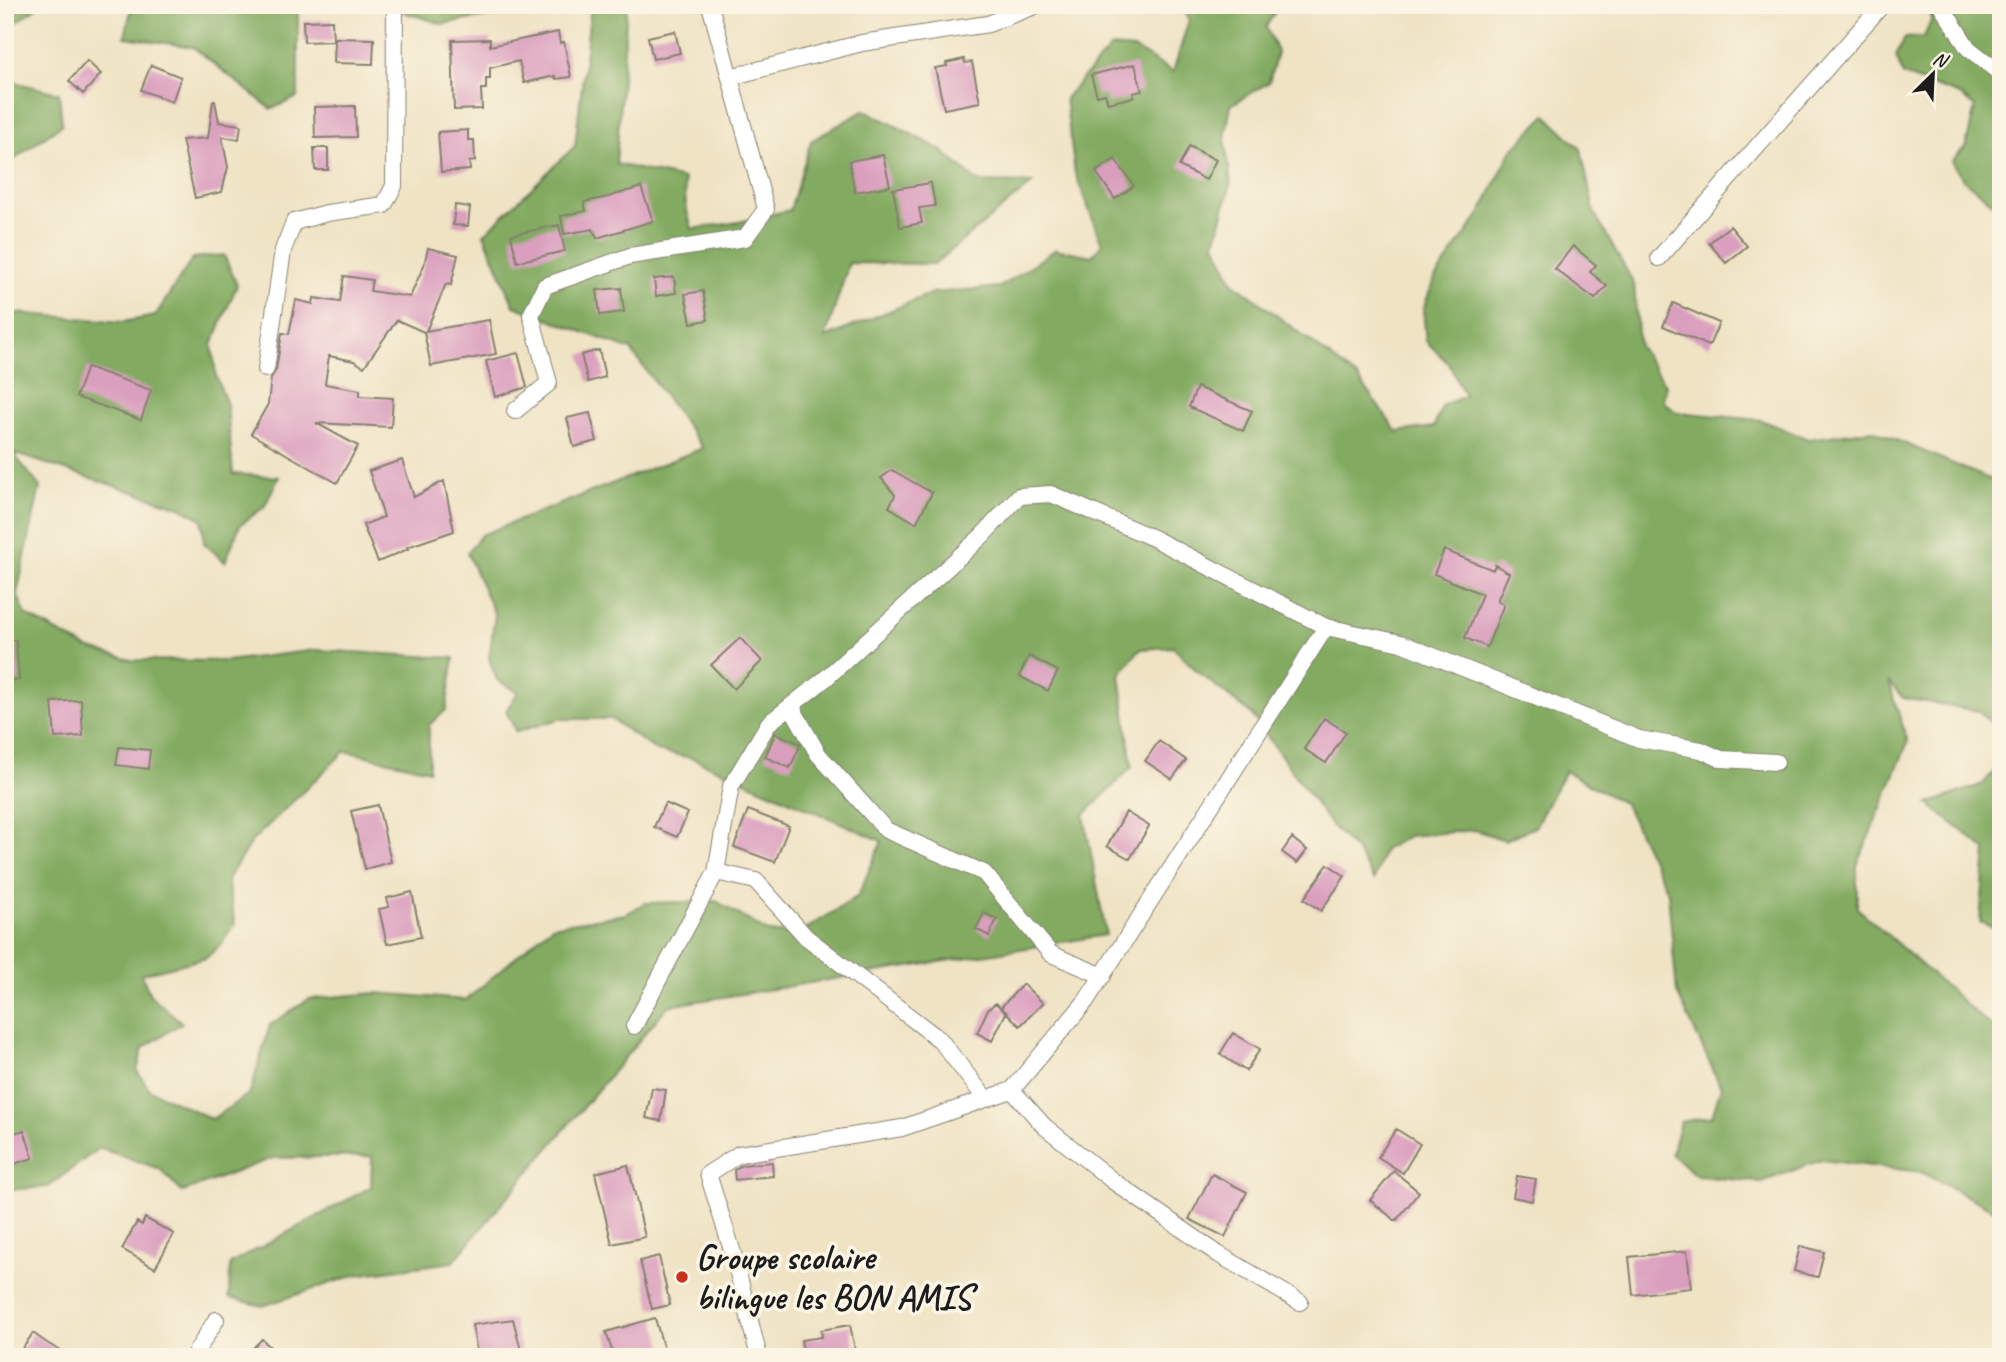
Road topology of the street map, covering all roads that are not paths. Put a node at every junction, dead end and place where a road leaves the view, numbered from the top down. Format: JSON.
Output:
{"nodes":[{"id":1,"x":394,"y":5,"type":"edge"},
{"id":2,"x":710,"y":5,"type":"edge"},
{"id":3,"x":1037,"y":5,"type":"edge"},
{"id":4,"x":1882,"y":5,"type":"edge"},
{"id":5,"x":1941,"y":5,"type":"edge"},
{"id":6,"x":2001,"y":75,"type":"edge"},
{"id":7,"x":730,"y":77,"type":"junction"},
{"id":8,"x":1659,"y":258,"type":"dead end"},
{"id":9,"x":266,"y":369,"type":"dead end"},
{"id":10,"x":515,"y":411,"type":"dead end"},
{"id":11,"x":1326,"y":627,"type":"junction"},
{"id":12,"x":791,"y":706,"type":"junction"},
{"id":13,"x":1776,"y":762,"type":"dead end"},
{"id":14,"x":716,"y":872,"type":"junction"},
{"id":15,"x":1102,"y":976,"type":"junction"},
{"id":16,"x":634,"y":1026,"type":"dead end"},
{"id":17,"x":1012,"y":1090,"type":"junction"},
{"id":18,"x":986,"y":1099,"type":"junction"},
{"id":19,"x":1300,"y":1302,"type":"dead end"},
{"id":20,"x":216,"y":1320,"type":"dead end"},
{"id":21,"x":193,"y":1357,"type":"edge"},
{"id":22,"x":759,"y":1357,"type":"edge"}],
"edges":[{"from":1,"to":9,"type":"street"},
{"from":2,"to":7,"type":"street"},
{"from":3,"to":7,"type":"street"},
{"from":4,"to":8,"type":"street"},
{"from":5,"to":6,"type":"street"},
{"from":7,"to":10,"type":"street"},
{"from":11,"to":12,"type":"street"},
{"from":11,"to":13,"type":"street"},
{"from":11,"to":15,"type":"street"},
{"from":12,"to":14,"type":"street"},
{"from":12,"to":15,"type":"street"},
{"from":14,"to":16,"type":"street"},
{"from":14,"to":18,"type":"street"},
{"from":15,"to":17,"type":"street"},
{"from":17,"to":18,"type":"street"},
{"from":17,"to":19,"type":"street"},
{"from":18,"to":22,"type":"street"},
{"from":20,"to":21,"type":"street"}]}
